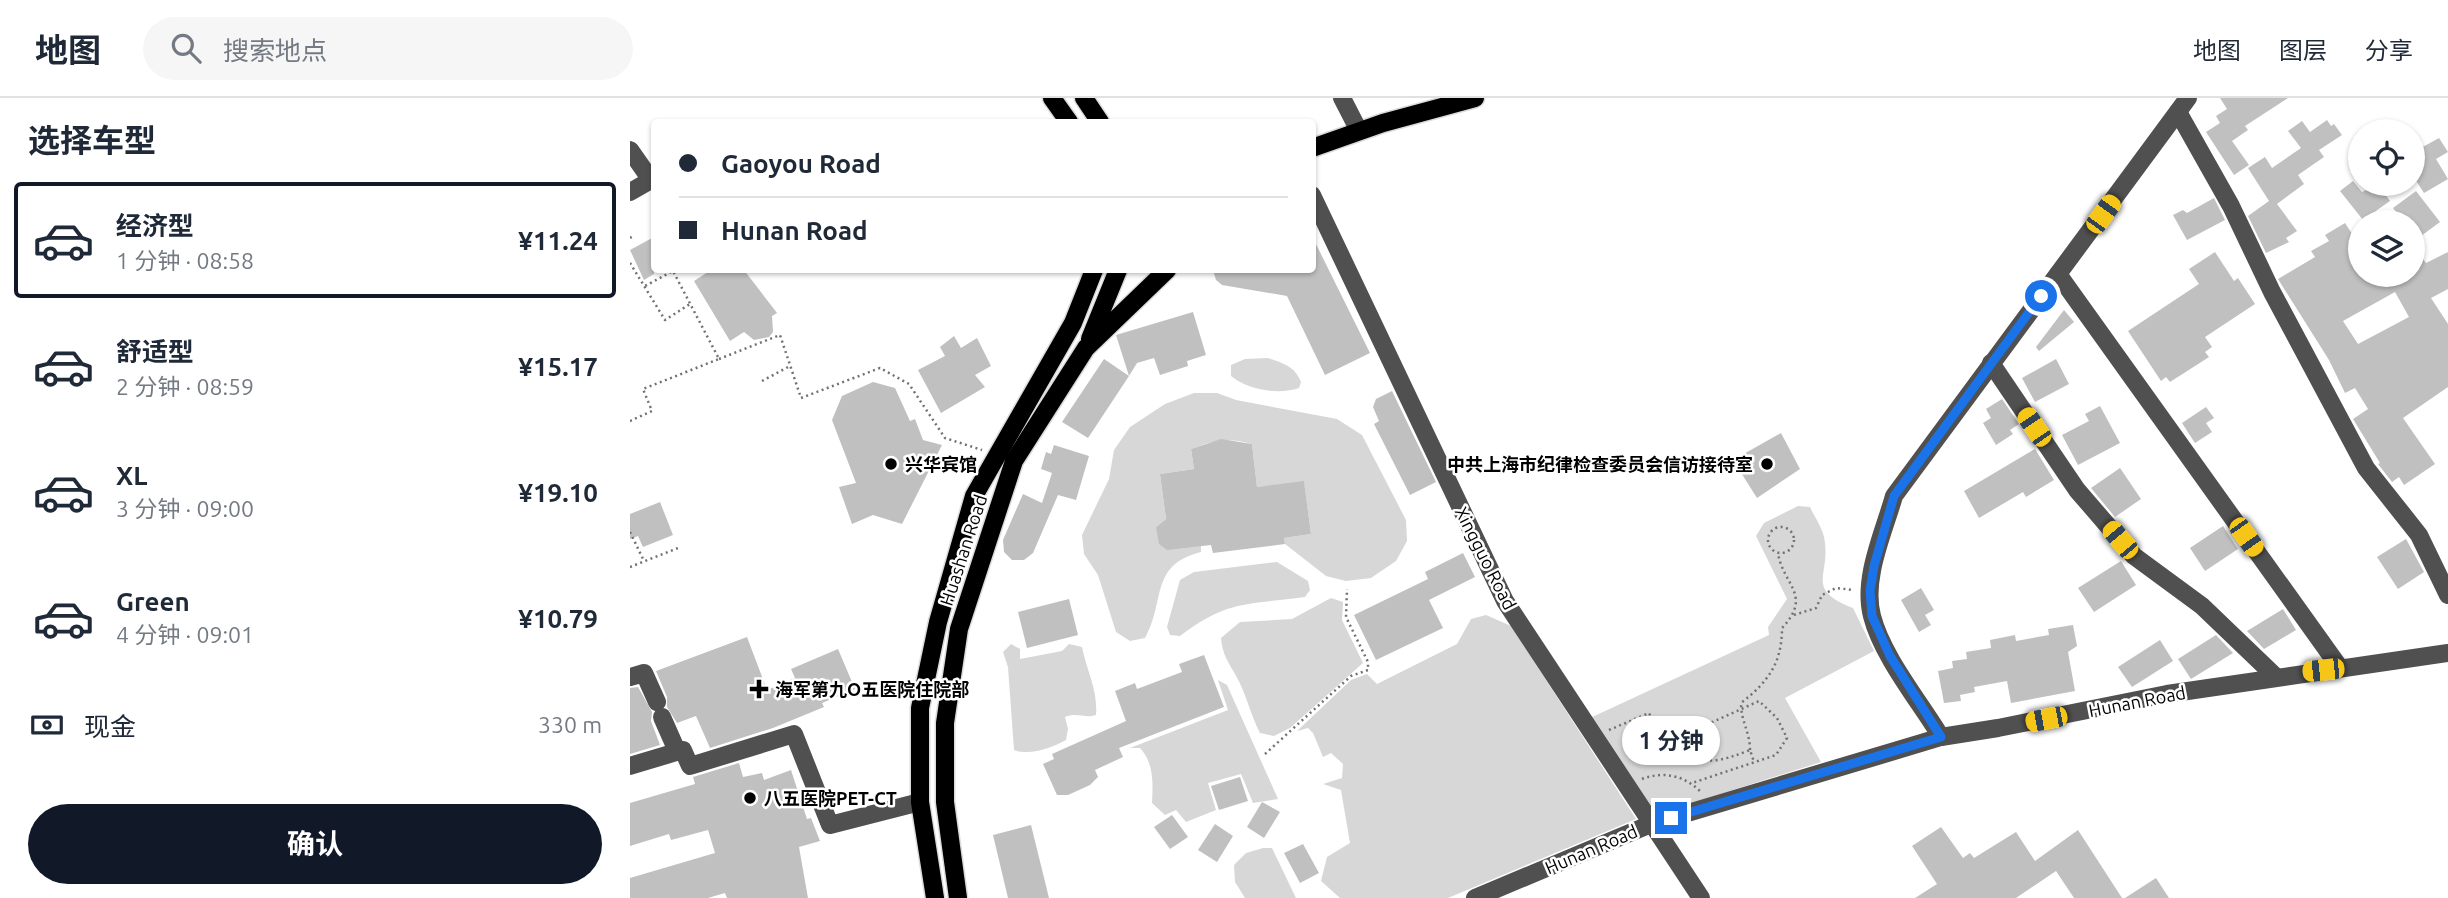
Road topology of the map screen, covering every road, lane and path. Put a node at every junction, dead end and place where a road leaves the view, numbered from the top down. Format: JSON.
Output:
{"nodes":[{"id":1,"x":1052,"y":98,"type":"edge"},
{"id":2,"x":1084,"y":98,"type":"edge"},
{"id":3,"x":1342,"y":98,"type":"edge"},
{"id":4,"x":1475,"y":98,"type":"edge"},
{"id":5,"x":2183,"y":105,"type":"edge"},
{"id":6,"x":1067,"y":119,"type":"edge"},
{"id":7,"x":1098,"y":119,"type":"edge"},
{"id":8,"x":1359,"y":131,"type":"junction"},
{"id":9,"x":1316,"y":147,"type":"edge"},
{"id":10,"x":630,"y":150,"type":"edge"},
{"id":11,"x":630,"y":192,"type":"edge"},
{"id":12,"x":1316,"y":203,"type":"edge"},
{"id":13,"x":630,"y":263,"type":"edge"},
{"id":14,"x":669,"y":273,"type":"edge"},
{"id":15,"x":676,"y":273,"type":"edge"},
{"id":16,"x":1093,"y":273,"type":"edge"},
{"id":17,"x":1117,"y":273,"type":"edge"},
{"id":18,"x":1164,"y":273,"type":"edge"},
{"id":19,"x":2058,"y":274,"type":"junction"},
{"id":20,"x":645,"y":286,"type":"junction"},
{"id":21,"x":690,"y":304,"type":"junction"},
{"id":22,"x":1086,"y":348,"type":"junction"},
{"id":23,"x":719,"y":359,"type":"junction"},
{"id":24,"x":1991,"y":363,"type":"junction"},
{"id":25,"x":792,"y":366,"type":"junction"},
{"id":26,"x":762,"y":381,"type":"dead end"},
{"id":27,"x":630,"y":421,"type":"edge"},
{"id":28,"x":997,"y":455,"type":"junction"},
{"id":29,"x":630,"y":532,"type":"edge"},
{"id":30,"x":678,"y":548,"type":"dead end"},
{"id":31,"x":1778,"y":553,"type":"junction"},
{"id":32,"x":644,"y":561,"type":"junction"},
{"id":33,"x":630,"y":567,"type":"edge"},
{"id":34,"x":1347,"y":589,"type":"dead end"},
{"id":35,"x":1870,"y":591,"type":"junction"},
{"id":36,"x":2448,"y":595,"type":"edge"},
{"id":37,"x":1794,"y":615,"type":"junction"},
{"id":38,"x":2448,"y":653,"type":"edge"},
{"id":39,"x":2340,"y":668,"type":"junction"},
{"id":40,"x":630,"y":677,"type":"edge"},
{"id":41,"x":2276,"y":677,"type":"junction"},
{"id":42,"x":1741,"y":709,"type":"junction"},
{"id":43,"x":1594,"y":737,"type":"junction"},
{"id":44,"x":1941,"y":737,"type":"junction"},
{"id":45,"x":1675,"y":747,"type":"junction"},
{"id":46,"x":1750,"y":750,"type":"junction"},
{"id":47,"x":677,"y":751,"type":"junction"},
{"id":48,"x":1265,"y":754,"type":"dead end"},
{"id":49,"x":1754,"y":762,"type":"junction"},
{"id":50,"x":630,"y":766,"type":"edge"},
{"id":51,"x":1692,"y":783,"type":"junction"},
{"id":52,"x":1626,"y":785,"type":"junction"},
{"id":53,"x":920,"y":802,"type":"junction"},
{"id":54,"x":1711,"y":806,"type":"junction"},
{"id":55,"x":1651,"y":824,"type":"junction"},
{"id":56,"x":935,"y":898,"type":"edge"},
{"id":57,"x":958,"y":898,"type":"edge"},
{"id":58,"x":1475,"y":898,"type":"edge"},
{"id":59,"x":1701,"y":898,"type":"edge"}],
"edges":[{"from":1,"to":6,"type":"main road"},
{"from":2,"to":7,"type":"main road"},
{"from":3,"to":8,"type":"street"},
{"from":4,"to":8,"type":"main road"},
{"from":5,"to":19,"type":"street"},
{"from":5,"to":36,"type":"street"},
{"from":8,"to":9,"type":"main road"},
{"from":10,"to":11,"type":"street"},
{"from":12,"to":43,"type":"street","name":"Xingguo Road"},
{"from":13,"to":20,"type":"path"},
{"from":14,"to":20,"type":"path"},
{"from":15,"to":21,"type":"path"},
{"from":16,"to":28,"type":"main road","name":"Huashan Road"},
{"from":17,"to":22,"type":"main road"},
{"from":18,"to":22,"type":"main road","name":"Huashan Road"},
{"from":19,"to":24,"type":"street"},
{"from":19,"to":39,"type":"street"},
{"from":20,"to":21,"type":"path"},
{"from":21,"to":23,"type":"path"},
{"from":22,"to":57,"type":"main road","name":"Huashan Road"},
{"from":23,"to":25,"type":"path"},
{"from":23,"to":27,"type":"path"},
{"from":24,"to":35,"type":"street"},
{"from":24,"to":41,"type":"street"},
{"from":25,"to":26,"type":"path"},
{"from":25,"to":28,"type":"path"},
{"from":28,"to":53,"type":"main road","name":"Huashan Road"},
{"from":29,"to":32,"type":"path"},
{"from":30,"to":32,"type":"path"},
{"from":31,"to":31,"type":"path"},
{"from":31,"to":37,"type":"path"},
{"from":32,"to":33,"type":"path"},
{"from":34,"to":48,"type":"path"},
{"from":35,"to":37,"type":"path"},
{"from":35,"to":44,"type":"street"},
{"from":37,"to":42,"type":"path"},
{"from":38,"to":39,"type":"street","name":"Hunan Road"},
{"from":39,"to":41,"type":"street","name":"Hunan Road"},
{"from":40,"to":47,"type":"street"},
{"from":41,"to":44,"type":"street","name":"Hunan Road"},
{"from":42,"to":45,"type":"path"},
{"from":42,"to":46,"type":"path"},
{"from":42,"to":49,"type":"path"},
{"from":43,"to":45,"type":"path"},
{"from":43,"to":52,"type":"street","name":"Xingguo Road"},
{"from":44,"to":54,"type":"street","name":"Hunan Road"},
{"from":45,"to":46,"type":"path"},
{"from":46,"to":49,"type":"path"},
{"from":47,"to":50,"type":"street"},
{"from":47,"to":53,"type":"street"},
{"from":49,"to":51,"type":"path"},
{"from":51,"to":52,"type":"path"},
{"from":51,"to":54,"type":"path"},
{"from":52,"to":55,"type":"street","name":"Xingguo Road"},
{"from":53,"to":56,"type":"main road","name":"Huashan Road"},
{"from":54,"to":55,"type":"street","name":"Hunan Road"},
{"from":55,"to":58,"type":"street","name":"Hunan Road"},
{"from":55,"to":59,"type":"street","name":"Xingguo Road"}]}
